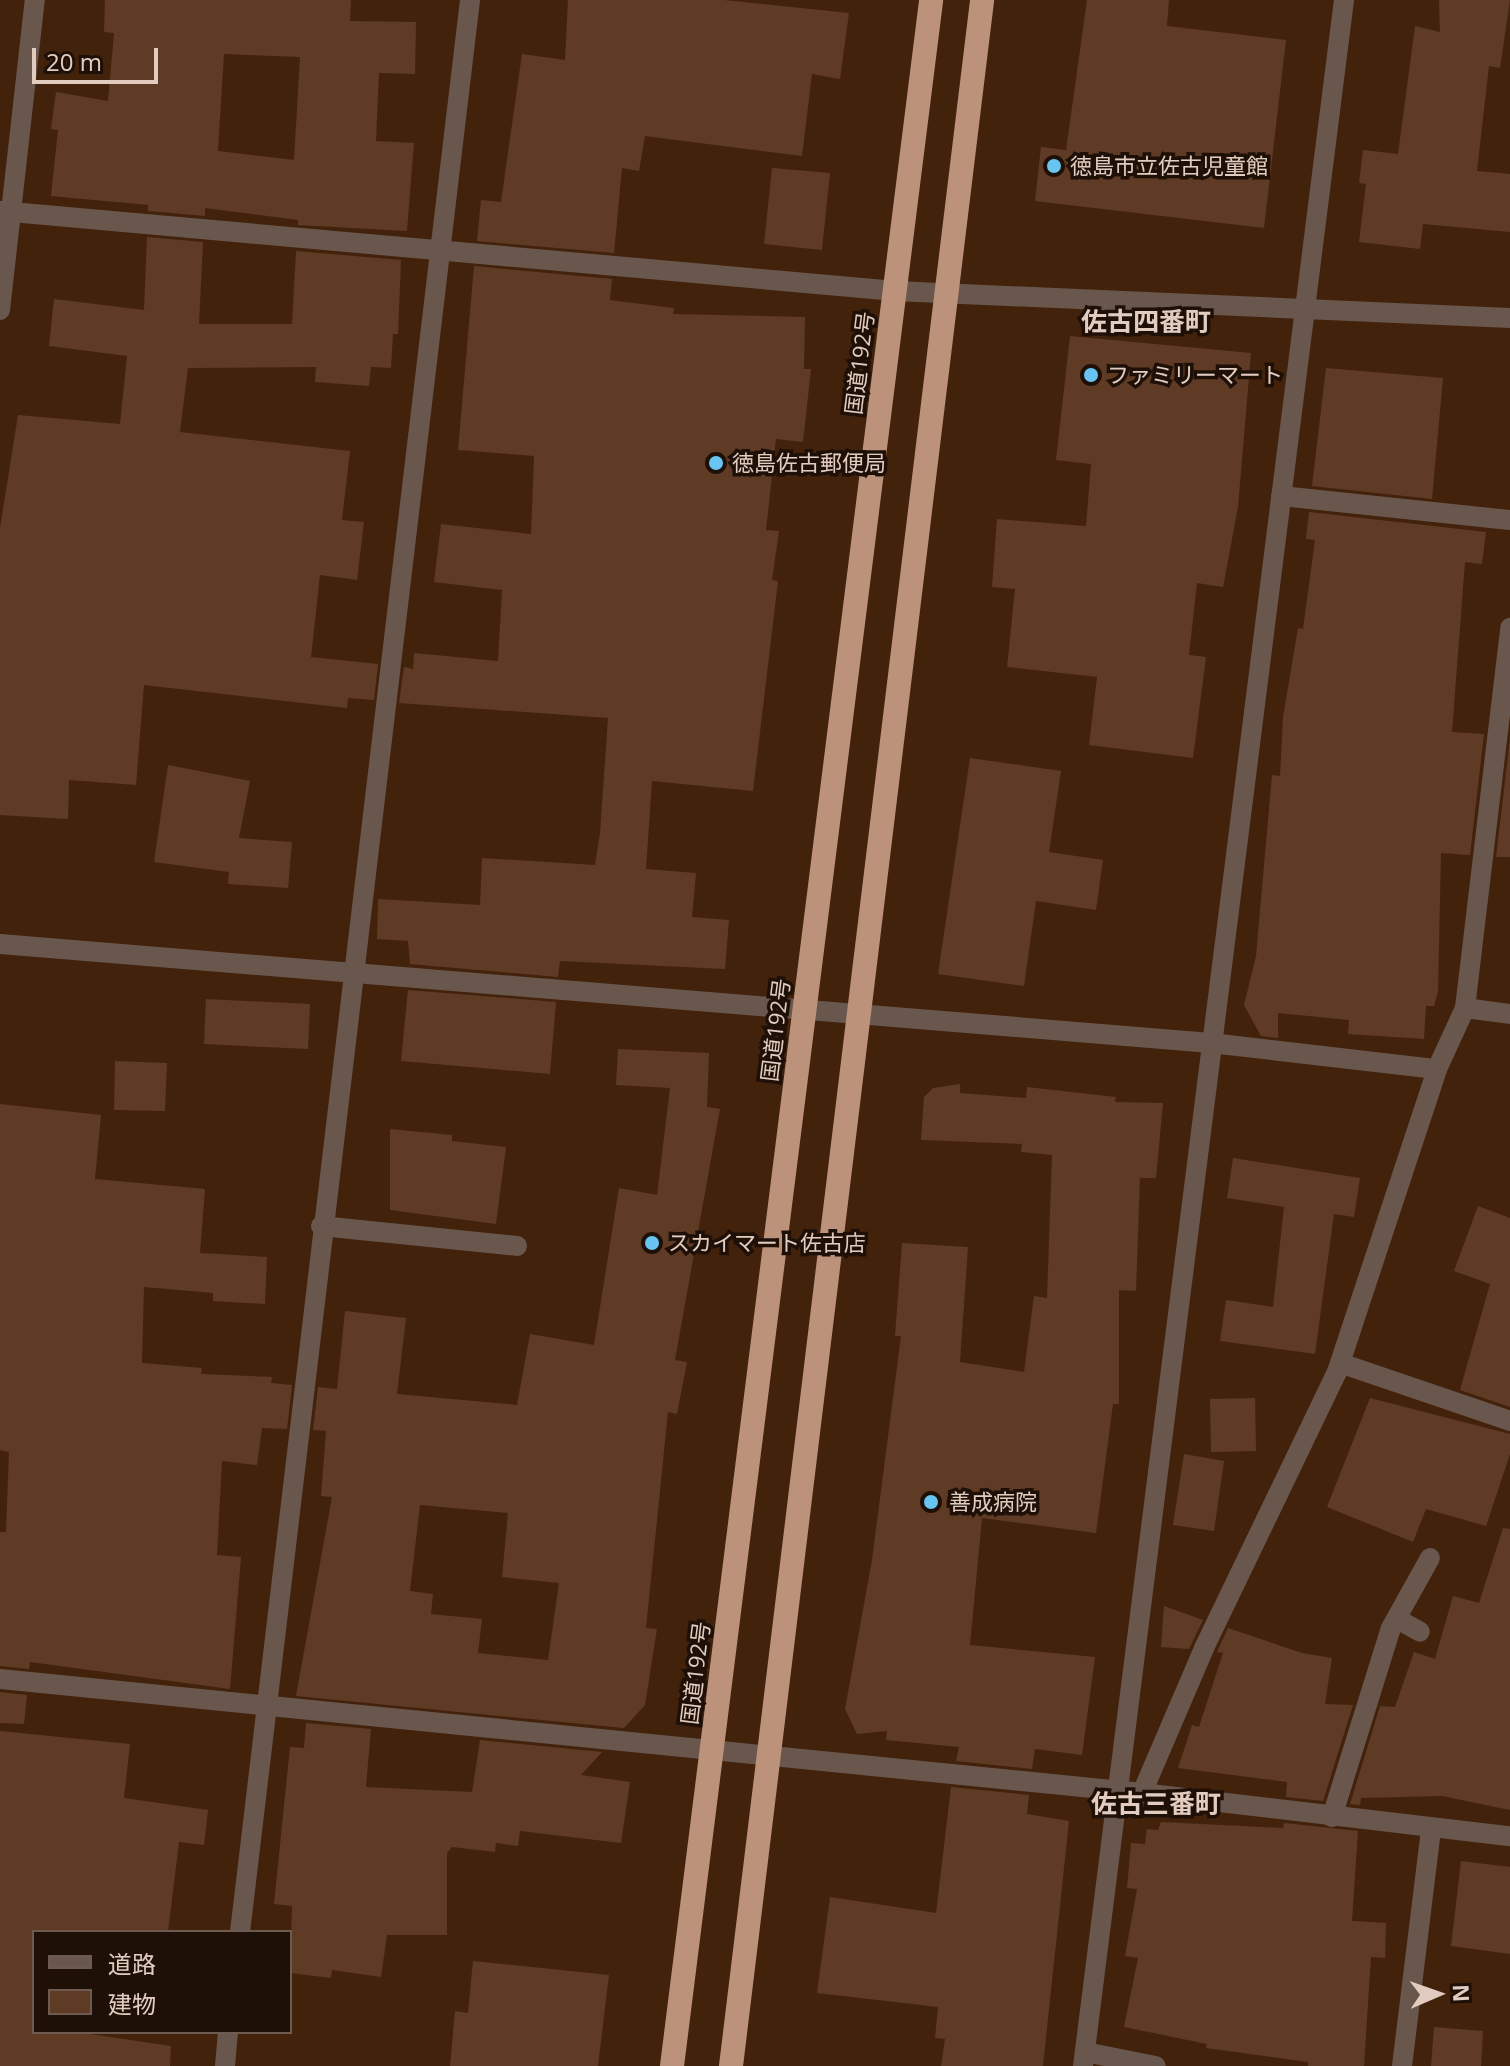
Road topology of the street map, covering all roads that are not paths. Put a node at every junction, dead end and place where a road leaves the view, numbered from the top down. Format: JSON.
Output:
{"nodes":[{"id":1,"x":35,"y":0,"type":"edge"},
{"id":2,"x":470,"y":0,"type":"edge"},
{"id":3,"x":931,"y":0,"type":"edge"},
{"id":4,"x":982,"y":0,"type":"edge"},
{"id":5,"x":1344,"y":0,"type":"edge"},
{"id":6,"x":6,"y":212,"type":"edge"},
{"id":7,"x":440,"y":253,"type":"junction"},
{"id":8,"x":895,"y":291,"type":"junction"},
{"id":9,"x":944,"y":294,"type":"junction"},
{"id":10,"x":0,"y":310,"type":"edge"},
{"id":11,"x":1304,"y":313,"type":"junction"},
{"id":12,"x":1510,"y":318,"type":"edge"},
{"id":13,"x":1281,"y":496,"type":"junction"},
{"id":14,"x":1510,"y":520,"type":"edge"},
{"id":15,"x":1510,"y":628,"type":"edge"},
{"id":16,"x":0,"y":944,"type":"edge"},
{"id":17,"x":352,"y":976,"type":"junction"},
{"id":18,"x":1465,"y":1008,"type":"junction"},
{"id":19,"x":804,"y":1012,"type":"junction"},
{"id":20,"x":1510,"y":1014,"type":"edge"},
{"id":21,"x":856,"y":1017,"type":"junction"},
{"id":22,"x":1211,"y":1043,"type":"junction"},
{"id":23,"x":1437,"y":1069,"type":"junction"},
{"id":24,"x":321,"y":1226,"type":"junction"},
{"id":25,"x":517,"y":1246,"type":"dead end"},
{"id":26,"x":1340,"y":1363,"type":"junction"},
{"id":27,"x":1510,"y":1421,"type":"edge"},
{"id":28,"x":1430,"y":1558,"type":"dead end"},
{"id":29,"x":1397,"y":1619,"type":"junction"},
{"id":30,"x":1420,"y":1632,"type":"dead end"},
{"id":31,"x":0,"y":1679,"type":"edge"},
{"id":32,"x":265,"y":1704,"type":"junction"},
{"id":33,"x":712,"y":1750,"type":"junction"},
{"id":34,"x":769,"y":1756,"type":"junction"},
{"id":35,"x":1119,"y":1790,"type":"junction"},
{"id":36,"x":1142,"y":1793,"type":"junction"},
{"id":37,"x":1332,"y":1817,"type":"junction"},
{"id":38,"x":1431,"y":1829,"type":"junction"},
{"id":39,"x":1510,"y":1836,"type":"edge"},
{"id":40,"x":240,"y":1930,"type":"edge"},
{"id":41,"x":228,"y":2034,"type":"edge"},
{"id":42,"x":1084,"y":2059,"type":"edge"},
{"id":43,"x":225,"y":2066,"type":"edge"},
{"id":44,"x":672,"y":2066,"type":"edge"},
{"id":45,"x":731,"y":2066,"type":"edge"},
{"id":46,"x":1156,"y":2066,"type":"edge"},
{"id":47,"x":1402,"y":2066,"type":"edge"}],
"edges":[{"from":1,"to":6,"type":"street"},
{"from":2,"to":7,"type":"street"},
{"from":3,"to":8,"type":"highway","name":"国道192号"},
{"from":4,"to":9,"type":"highway"},
{"from":5,"to":11,"type":"street"},
{"from":6,"to":7,"type":"street"},
{"from":6,"to":10,"type":"street"},
{"from":7,"to":8,"type":"street"},
{"from":7,"to":17,"type":"street"},
{"from":8,"to":9,"type":"street"},
{"from":8,"to":19,"type":"highway","name":"国道192号"},
{"from":9,"to":11,"type":"street"},
{"from":9,"to":21,"type":"highway"},
{"from":11,"to":12,"type":"street"},
{"from":11,"to":13,"type":"street"},
{"from":13,"to":14,"type":"street"},
{"from":13,"to":22,"type":"street"},
{"from":15,"to":18,"type":"street"},
{"from":16,"to":17,"type":"street"},
{"from":17,"to":19,"type":"street"},
{"from":17,"to":24,"type":"street"},
{"from":18,"to":20,"type":"street"},
{"from":18,"to":23,"type":"street"},
{"from":19,"to":21,"type":"street"},
{"from":19,"to":33,"type":"highway","name":"国道192号"},
{"from":21,"to":22,"type":"street"},
{"from":21,"to":34,"type":"highway"},
{"from":22,"to":23,"type":"street"},
{"from":22,"to":35,"type":"street"},
{"from":23,"to":26,"type":"street"},
{"from":24,"to":25,"type":"street"},
{"from":24,"to":32,"type":"street"},
{"from":26,"to":27,"type":"street"},
{"from":26,"to":36,"type":"street"},
{"from":28,"to":29,"type":"street"},
{"from":29,"to":30,"type":"street"},
{"from":29,"to":37,"type":"street"},
{"from":31,"to":32,"type":"street"},
{"from":32,"to":33,"type":"street"},
{"from":32,"to":40,"type":"street"},
{"from":33,"to":34,"type":"street"},
{"from":33,"to":44,"type":"highway","name":"国道192号"},
{"from":34,"to":35,"type":"street"},
{"from":34,"to":45,"type":"highway"},
{"from":35,"to":36,"type":"street"},
{"from":35,"to":42,"type":"street"},
{"from":36,"to":37,"type":"street"},
{"from":37,"to":38,"type":"street"},
{"from":38,"to":39,"type":"street"},
{"from":38,"to":47,"type":"street"},
{"from":41,"to":43,"type":"street"},
{"from":42,"to":46,"type":"street"}]}
